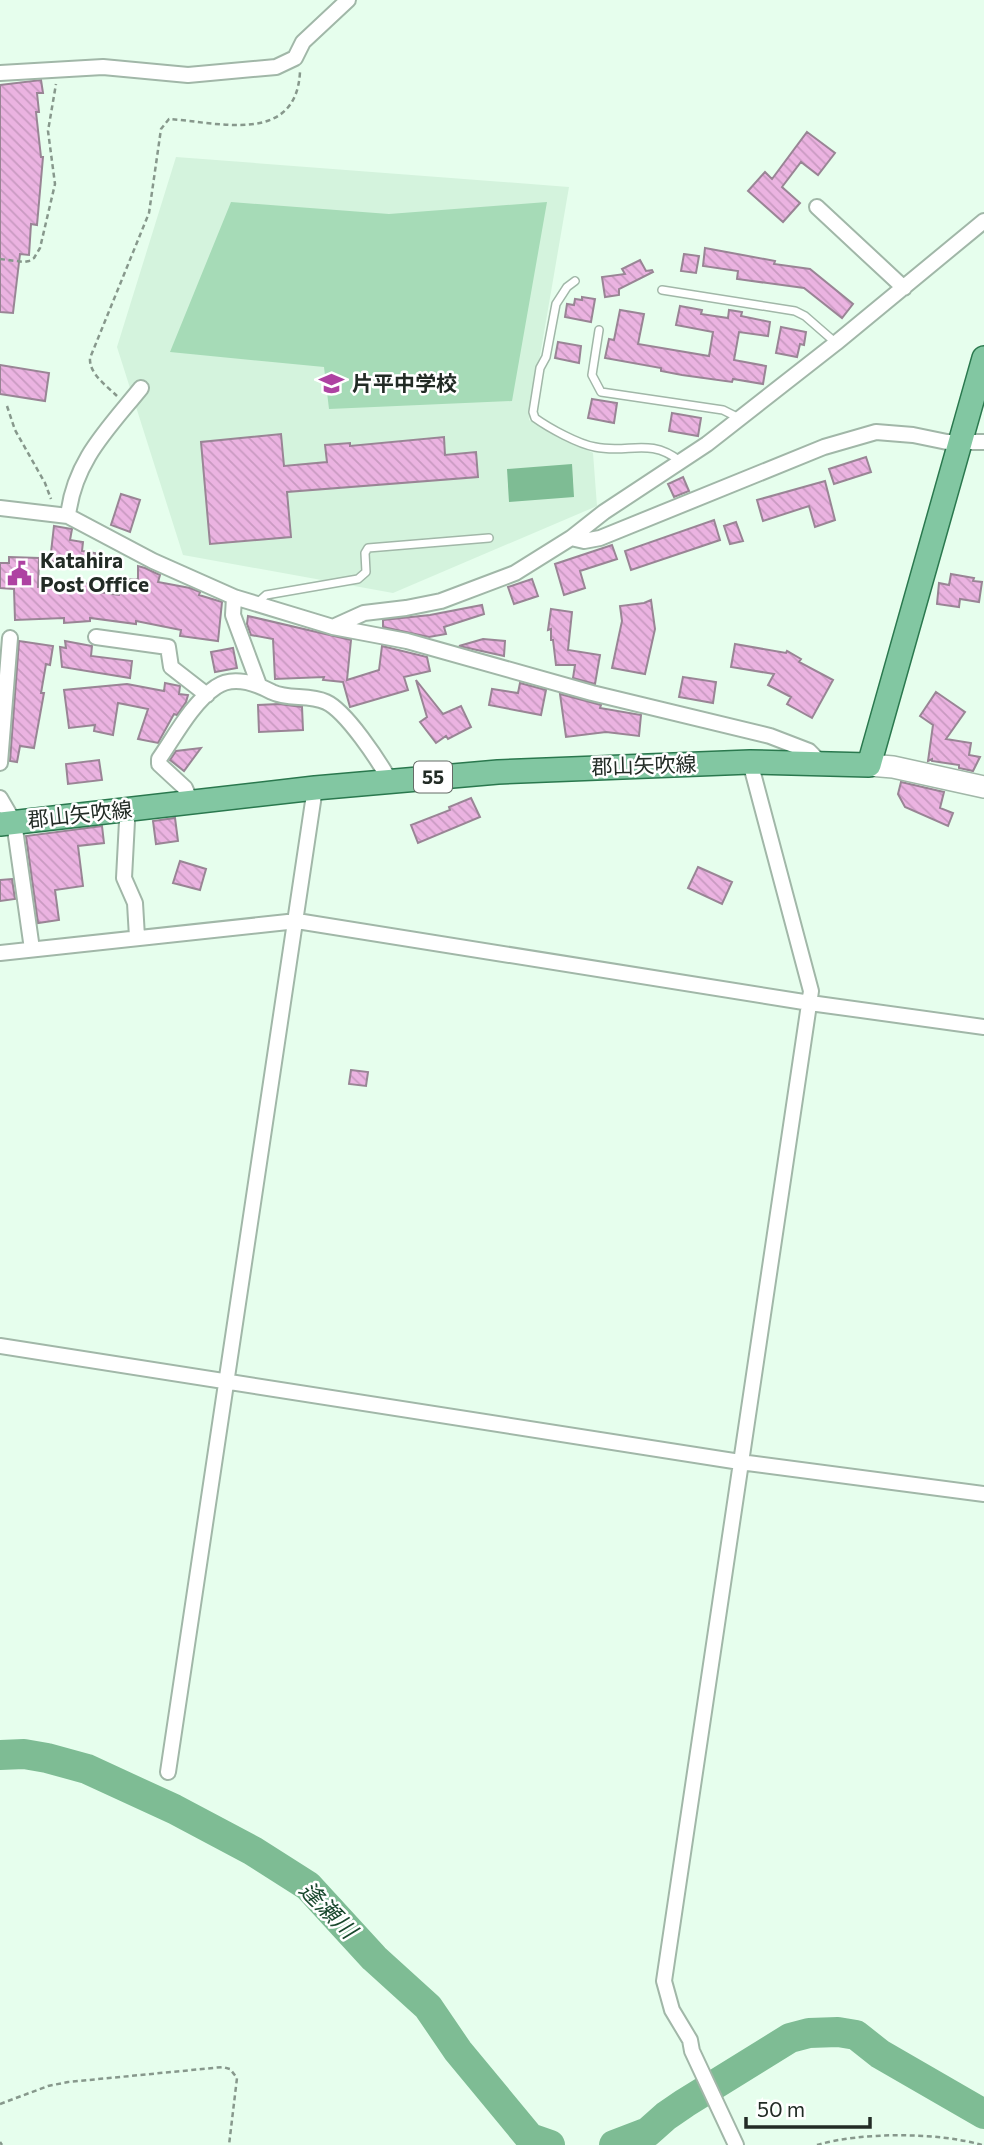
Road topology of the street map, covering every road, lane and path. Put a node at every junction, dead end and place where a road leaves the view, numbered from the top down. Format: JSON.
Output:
{"nodes":[{"id":1,"x":348,"y":0,"type":"edge"},
{"id":2,"x":295,"y":58,"type":"junction"},
{"id":3,"x":56,"y":68,"type":"junction"},
{"id":4,"x":0,"y":73,"type":"edge"},
{"id":5,"x":817,"y":207,"type":"dead end"},
{"id":6,"x":984,"y":221,"type":"edge"},
{"id":7,"x":0,"y":260,"type":"edge"},
{"id":8,"x":575,"y":281,"type":"dead end"},
{"id":9,"x":904,"y":288,"type":"junction"},
{"id":10,"x":662,"y":290,"type":"dead end"},
{"id":11,"x":599,"y":330,"type":"dead end"},
{"id":12,"x":836,"y":344,"type":"junction"},
{"id":13,"x":984,"y":358,"type":"edge"},
{"id":14,"x":141,"y":388,"type":"dead end"},
{"id":15,"x":7,"y":405,"type":"dead end"},
{"id":16,"x":127,"y":406,"type":"junction"},
{"id":17,"x":739,"y":419,"type":"junction"},
{"id":18,"x":961,"y":441,"type":"junction"},
{"id":19,"x":984,"y":442,"type":"edge"},
{"id":20,"x":680,"y":462,"type":"junction"},
{"id":21,"x":0,"y":508,"type":"edge"},
{"id":22,"x":50,"y":513,"type":"junction"},
{"id":23,"x":68,"y":516,"type":"junction"},
{"id":24,"x":489,"y":538,"type":"dead end"},
{"id":25,"x":571,"y":538,"type":"junction"},
{"id":26,"x":234,"y":597,"type":"junction"},
{"id":27,"x":256,"y":603,"type":"junction"},
{"id":28,"x":332,"y":627,"type":"junction"},
{"id":29,"x":96,"y":636,"type":"dead end"},
{"id":30,"x":10,"y":638,"type":"dead end"},
{"id":31,"x":259,"y":685,"type":"junction"},
{"id":32,"x":207,"y":695,"type":"junction"},
{"id":33,"x":750,"y":762,"type":"junction"},
{"id":34,"x":0,"y":763,"type":"edge"},
{"id":35,"x":821,"y":763,"type":"junction"},
{"id":36,"x":869,"y":765,"type":"junction"},
{"id":37,"x":390,"y":781,"type":"junction"},
{"id":38,"x":984,"y":787,"type":"edge"},
{"id":39,"x":315,"y":788,"type":"junction"},
{"id":40,"x":0,"y":798,"type":"edge"},
{"id":41,"x":191,"y":802,"type":"junction"},
{"id":42,"x":125,"y":810,"type":"junction"},
{"id":43,"x":7,"y":823,"type":"edge"},
{"id":44,"x":297,"y":920,"type":"junction"},
{"id":45,"x":137,"y":937,"type":"junction"},
{"id":46,"x":32,"y":949,"type":"junction"},
{"id":47,"x":0,"y":953,"type":"edge"},
{"id":48,"x":810,"y":1003,"type":"junction"},
{"id":49,"x":984,"y":1027,"type":"edge"},
{"id":50,"x":0,"y":1346,"type":"edge"},
{"id":51,"x":226,"y":1381,"type":"junction"},
{"id":52,"x":740,"y":1462,"type":"junction"},
{"id":53,"x":984,"y":1494,"type":"edge"},
{"id":54,"x":168,"y":1772,"type":"dead end"},
{"id":55,"x":0,"y":2104,"type":"edge"},
{"id":56,"x":229,"y":2145,"type":"edge"},
{"id":57,"x":736,"y":2145,"type":"edge"},
{"id":58,"x":817,"y":2145,"type":"edge"},
{"id":59,"x":982,"y":2145,"type":"edge"}],
"edges":[{"from":1,"to":2,"type":"street"},
{"from":2,"to":3,"type":"street"},
{"from":2,"to":16,"type":"path"},
{"from":3,"to":4,"type":"street"},
{"from":3,"to":7,"type":"path"},
{"from":5,"to":9,"type":"street"},
{"from":6,"to":9,"type":"street"},
{"from":8,"to":20,"type":"lane"},
{"from":9,"to":12,"type":"street"},
{"from":10,"to":12,"type":"lane"},
{"from":11,"to":17,"type":"lane"},
{"from":12,"to":17,"type":"street"},
{"from":13,"to":18,"type":"main road"},
{"from":14,"to":16,"type":"street"},
{"from":15,"to":22,"type":"path"},
{"from":16,"to":23,"type":"street"},
{"from":17,"to":20,"type":"street"},
{"from":18,"to":19,"type":"street"},
{"from":18,"to":25,"type":"street"},
{"from":18,"to":36,"type":"main road"},
{"from":20,"to":25,"type":"street"},
{"from":21,"to":22,"type":"street"},
{"from":22,"to":23,"type":"street"},
{"from":23,"to":26,"type":"street"},
{"from":24,"to":27,"type":"lane"},
{"from":25,"to":28,"type":"street"},
{"from":26,"to":27,"type":"street"},
{"from":26,"to":31,"type":"street"},
{"from":27,"to":28,"type":"street"},
{"from":28,"to":35,"type":"street"},
{"from":29,"to":32,"type":"street"},
{"from":30,"to":34,"type":"street"},
{"from":31,"to":32,"type":"street"},
{"from":31,"to":37,"type":"street"},
{"from":32,"to":41,"type":"street"},
{"from":33,"to":35,"type":"main road","name":"郡山矢吹線","number":"55"},
{"from":33,"to":37,"type":"main road","name":"郡山矢吹線","number":"55"},
{"from":33,"to":48,"type":"street"},
{"from":35,"to":36,"type":"main road","name":"郡山矢吹線","number":"55"},
{"from":36,"to":38,"type":"main road"},
{"from":37,"to":39,"type":"main road","name":"郡山矢吹線","number":"55"},
{"from":39,"to":41,"type":"main road","name":"郡山矢吹線","number":"55"},
{"from":39,"to":44,"type":"street"},
{"from":40,"to":43,"type":"street"},
{"from":41,"to":42,"type":"main road","name":"郡山矢吹線","number":"55"},
{"from":42,"to":43,"type":"main road","name":"郡山矢吹線","number":"55"},
{"from":42,"to":45,"type":"street"},
{"from":43,"to":46,"type":"street"},
{"from":44,"to":45,"type":"street"},
{"from":44,"to":48,"type":"street"},
{"from":44,"to":51,"type":"street"},
{"from":45,"to":46,"type":"street"},
{"from":46,"to":47,"type":"street"},
{"from":48,"to":49,"type":"street"},
{"from":48,"to":52,"type":"street"},
{"from":50,"to":51,"type":"street"},
{"from":51,"to":52,"type":"street"},
{"from":51,"to":54,"type":"street"},
{"from":52,"to":53,"type":"street"},
{"from":52,"to":57,"type":"street"},
{"from":55,"to":56,"type":"path"},
{"from":58,"to":59,"type":"path"}]}
